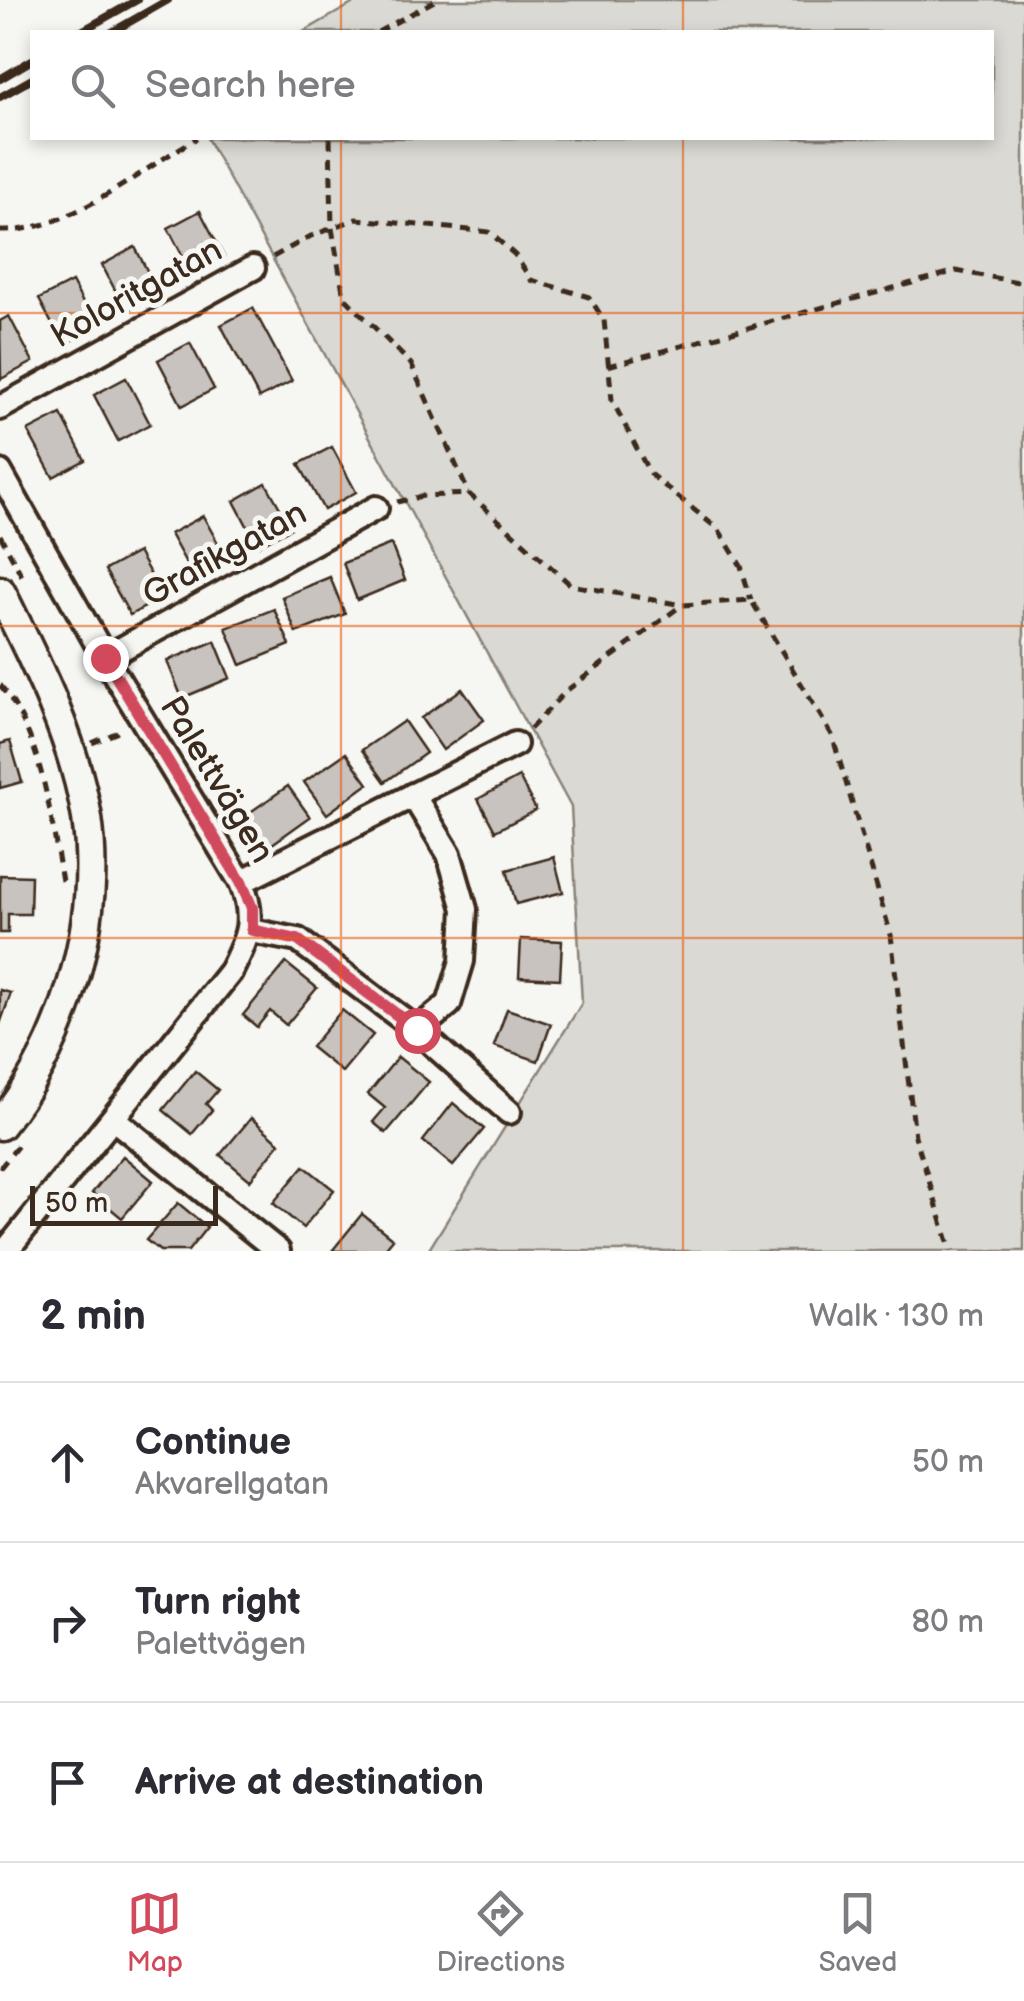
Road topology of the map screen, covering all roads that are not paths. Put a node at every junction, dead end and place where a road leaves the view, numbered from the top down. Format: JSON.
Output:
{"nodes":[{"id":1,"x":253,"y":268,"type":"road end"},
{"id":2,"x":0,"y":408,"type":"edge"},
{"id":3,"x":0,"y":472,"type":"edge"},
{"id":4,"x":376,"y":508,"type":"road end"},
{"id":5,"x":0,"y":592,"type":"edge"},
{"id":6,"x":105,"y":658,"type":"junction"},
{"id":7,"x":515,"y":744,"type":"road end"},
{"id":8,"x":413,"y":796,"type":"junction"},
{"id":9,"x":241,"y":882,"type":"junction"},
{"id":10,"x":252,"y":930,"type":"junction"},
{"id":11,"x":417,"y":1030,"type":"junction"},
{"id":12,"x":509,"y":1112,"type":"dead end"},
{"id":13,"x":115,"y":1120,"type":"junction"},
{"id":14,"x":0,"y":1125,"type":"edge"},
{"id":15,"x":6,"y":1251,"type":"edge"},
{"id":16,"x":278,"y":1251,"type":"edge"}],
"edges":[{"from":1,"to":2,"type":"street","name":"Koloritgatan"},
{"from":3,"to":6,"type":"street","name":"Palettvägen"},
{"from":4,"to":6,"type":"street","name":"Grafikgatan"},
{"from":5,"to":14,"type":"street"},
{"from":6,"to":9,"type":"street","name":"Palettvägen"},
{"from":7,"to":8,"type":"street"},
{"from":8,"to":9,"type":"street"},
{"from":8,"to":11,"type":"street"},
{"from":9,"to":10,"type":"street","name":"Palettvägen"},
{"from":10,"to":11,"type":"street"},
{"from":10,"to":13,"type":"street"},
{"from":11,"to":12,"type":"street"},
{"from":13,"to":15,"type":"street"},
{"from":13,"to":16,"type":"street"}]}
